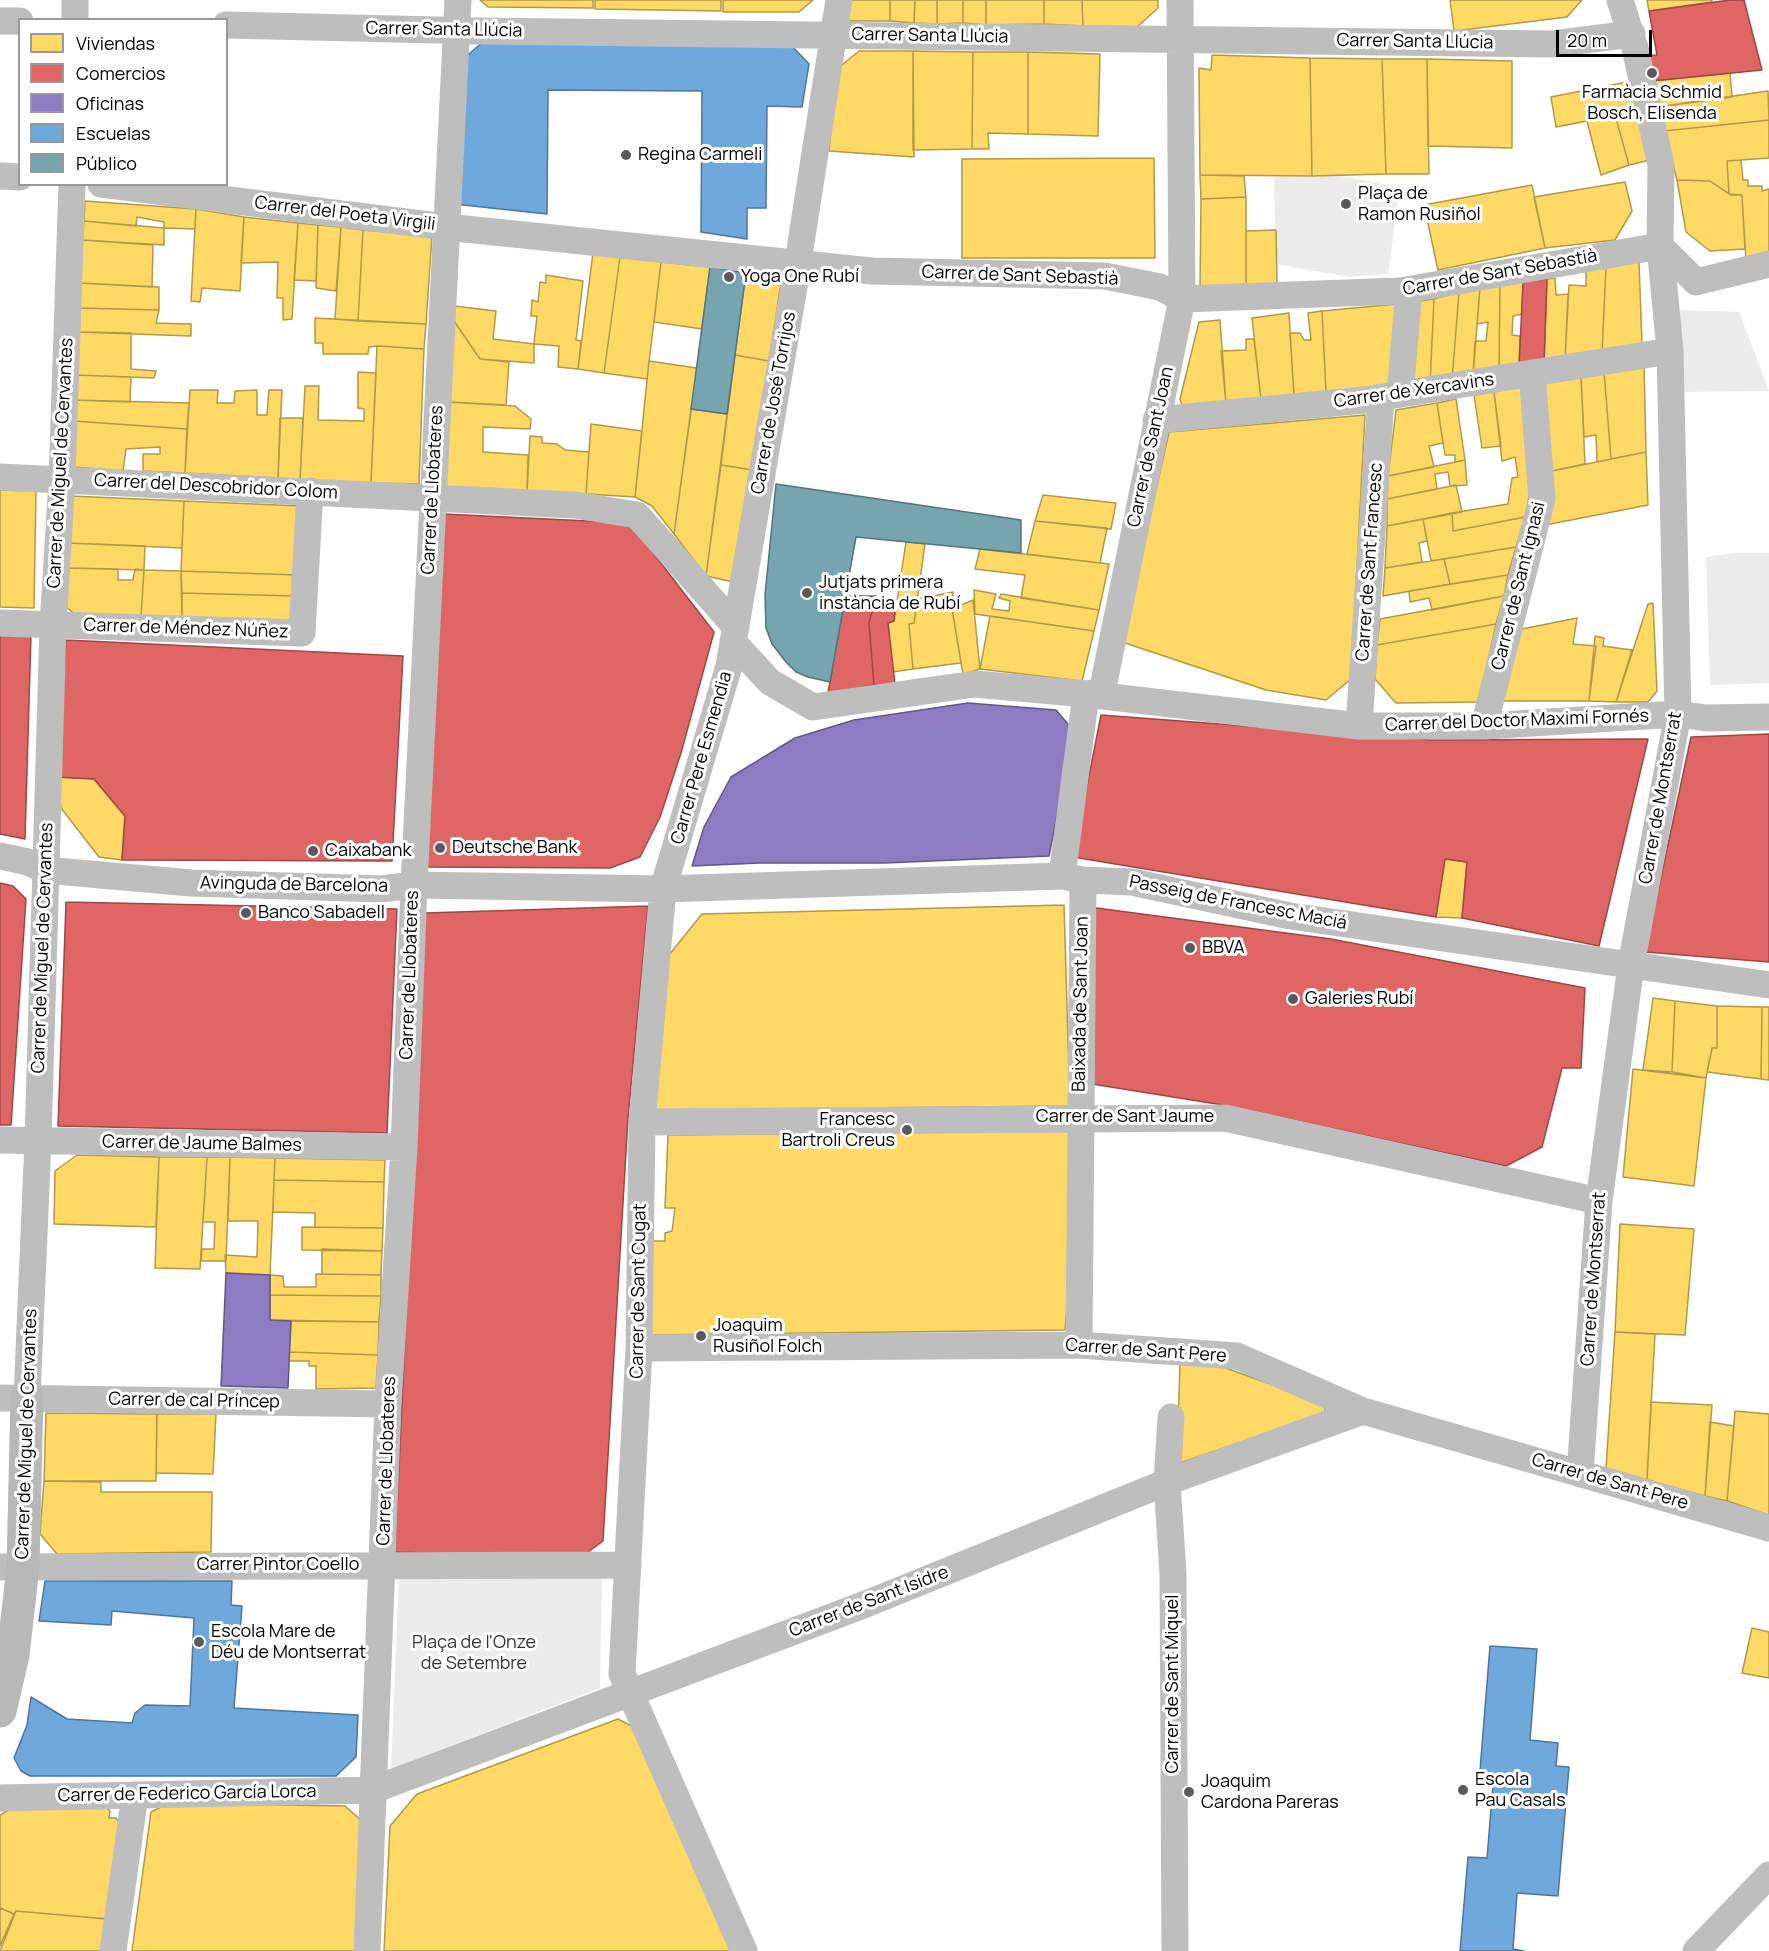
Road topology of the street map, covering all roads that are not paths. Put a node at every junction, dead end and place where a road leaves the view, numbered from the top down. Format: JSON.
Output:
{"nodes":[{"id":1,"x":75,"y":0,"type":"edge"},
{"id":2,"x":458,"y":0,"type":"edge"},
{"id":3,"x":839,"y":0,"type":"edge"},
{"id":4,"x":1180,"y":0,"type":"edge"},
{"id":5,"x":1620,"y":0,"type":"edge"},
{"id":6,"x":75,"y":18,"type":"edge"},
{"id":7,"x":0,"y":21,"type":"edge"},
{"id":8,"x":18,"y":21,"type":"edge"},
{"id":9,"x":228,"y":25,"type":"edge"},
{"id":10,"x":456,"y":31,"type":"junction"},
{"id":11,"x":1632,"y":34,"type":"junction"},
{"id":12,"x":835,"y":35,"type":"junction"},
{"id":13,"x":1180,"y":39,"type":"junction"},
{"id":14,"x":0,"y":176,"type":"edge"},
{"id":15,"x":18,"y":177,"type":"edge"},
{"id":16,"x":72,"y":186,"type":"edge"},
{"id":17,"x":117,"y":186,"type":"edge"},
{"id":18,"x":446,"y":226,"type":"junction"},
{"id":19,"x":1660,"y":246,"type":"junction"},
{"id":20,"x":798,"y":263,"type":"junction"},
{"id":21,"x":1769,"y":264,"type":"edge"},
{"id":22,"x":1409,"y":290,"type":"junction"},
{"id":23,"x":1182,"y":299,"type":"junction"},
{"id":24,"x":1670,"y":351,"type":"junction"},
{"id":25,"x":1532,"y":373,"type":"junction"},
{"id":26,"x":1390,"y":396,"type":"junction"},
{"id":27,"x":1156,"y":420,"type":"junction"},
{"id":28,"x":0,"y":477,"type":"edge"},
{"id":29,"x":62,"y":480,"type":"junction"},
{"id":30,"x":310,"y":491,"type":"junction"},
{"id":31,"x":432,"y":497,"type":"junction"},
{"id":32,"x":0,"y":623,"type":"edge"},
{"id":33,"x":53,"y":625,"type":"junction"},
{"id":34,"x":734,"y":635,"type":"junction"},
{"id":35,"x":1086,"y":693,"type":"junction"},
{"id":36,"x":1678,"y":714,"type":"junction"},
{"id":37,"x":1769,"y":717,"type":"edge"},
{"id":38,"x":1359,"y":726,"type":"junction"},
{"id":39,"x":1484,"y":726,"type":"junction"},
{"id":40,"x":0,"y":856,"type":"edge"},
{"id":41,"x":45,"y":870,"type":"junction"},
{"id":42,"x":1072,"y":878,"type":"junction"},
{"id":43,"x":414,"y":885,"type":"junction"},
{"id":44,"x":663,"y":889,"type":"junction"},
{"id":45,"x":1631,"y":965,"type":"junction"},
{"id":46,"x":1769,"y":985,"type":"edge"},
{"id":47,"x":1080,"y":1117,"type":"junction"},
{"id":48,"x":642,"y":1122,"type":"junction"},
{"id":49,"x":0,"y":1140,"type":"edge"},
{"id":50,"x":38,"y":1141,"type":"junction"},
{"id":51,"x":404,"y":1147,"type":"junction"},
{"id":52,"x":1599,"y":1201,"type":"junction"},
{"id":53,"x":1079,"y":1345,"type":"junction"},
{"id":54,"x":639,"y":1348,"type":"junction"},
{"id":55,"x":14,"y":1398,"type":"edge"},
{"id":56,"x":388,"y":1404,"type":"junction"},
{"id":57,"x":1363,"y":1412,"type":"junction"},
{"id":58,"x":1170,"y":1417,"type":"dead end"},
{"id":59,"x":1580,"y":1474,"type":"junction"},
{"id":60,"x":1167,"y":1482,"type":"junction"},
{"id":61,"x":1769,"y":1528,"type":"edge"},
{"id":62,"x":382,"y":1564,"type":"junction"},
{"id":63,"x":628,"y":1565,"type":"junction"},
{"id":64,"x":11,"y":1567,"type":"edge"},
{"id":65,"x":630,"y":1693,"type":"junction"},
{"id":66,"x":0,"y":1711,"type":"edge"},
{"id":67,"x":373,"y":1790,"type":"junction"},
{"id":68,"x":135,"y":1795,"type":"junction"},
{"id":69,"x":0,"y":1798,"type":"edge"},
{"id":70,"x":1769,"y":1875,"type":"edge"},
{"id":71,"x":113,"y":1951,"type":"edge"},
{"id":72,"x":367,"y":1951,"type":"edge"},
{"id":73,"x":744,"y":1951,"type":"edge"},
{"id":74,"x":1175,"y":1951,"type":"edge"},
{"id":75,"x":1696,"y":1951,"type":"edge"}],
"edges":[{"from":1,"to":6,"type":"street"},
{"from":2,"to":10,"type":"street","name":"Carrer de Llobateres"},
{"from":3,"to":12,"type":"street","name":"Carrer de José Torrijos"},
{"from":4,"to":13,"type":"street","name":"Carrer de Sant Joan"},
{"from":5,"to":11,"type":"street","name":"Carrer de Montserrat"},
{"from":7,"to":8,"type":"street"},
{"from":9,"to":10,"type":"street","name":"Carrer Santa Llúcia"},
{"from":10,"to":12,"type":"street","name":"Carrer Santa Llúcia"},
{"from":10,"to":18,"type":"street","name":"Carrer de Llobateres"},
{"from":11,"to":13,"type":"street","name":"Carrer Santa Llúcia"},
{"from":11,"to":19,"type":"street","name":"Carrer de Montserrat"},
{"from":12,"to":13,"type":"street","name":"Carrer Santa Llúcia"},
{"from":12,"to":20,"type":"street","name":"Carrer de José Torrijos"},
{"from":13,"to":23,"type":"street","name":"Carrer de Sant Joan"},
{"from":14,"to":15,"type":"street"},
{"from":16,"to":29,"type":"street","name":"Carrer de Miguel de Cervantes"},
{"from":17,"to":18,"type":"street","name":"Carrer del Poeta Virgili"},
{"from":18,"to":20,"type":"street","name":"Carrer de Sant Sebastià"},
{"from":18,"to":31,"type":"street","name":"Carrer de Llobateres"},
{"from":19,"to":21,"type":"street"},
{"from":19,"to":22,"type":"street","name":"Carrer de Sant Sebastià"},
{"from":19,"to":24,"type":"street","name":"Carrer de Montserrat"},
{"from":20,"to":23,"type":"street","name":"Carrer de Sant Sebastià"},
{"from":20,"to":34,"type":"street","name":"Carrer de José Torrijos"},
{"from":22,"to":23,"type":"street","name":"Carrer de Sant Sebastià"},
{"from":22,"to":26,"type":"street","name":"Carrer de Sant Francesc"},
{"from":23,"to":27,"type":"street","name":"Carrer de Sant Joan"},
{"from":24,"to":25,"type":"street","name":"Carrer de Xercavins"},
{"from":24,"to":36,"type":"street","name":"Carrer de Montserrat"},
{"from":25,"to":26,"type":"street","name":"Carrer de Xercavins"},
{"from":25,"to":39,"type":"street","name":"Carrer de Sant Ignasi"},
{"from":26,"to":27,"type":"street","name":"Carrer de Xercavins"},
{"from":26,"to":38,"type":"street","name":"Carrer de Sant Francesc"},
{"from":27,"to":35,"type":"street","name":"Carrer de Sant Joan"},
{"from":28,"to":29,"type":"street","name":"Carrer del Descobridor Colom"},
{"from":29,"to":30,"type":"street","name":"Carrer del Descobridor Colom"},
{"from":29,"to":33,"type":"street","name":"Carrer de Miguel de Cervantes"},
{"from":30,"to":31,"type":"street","name":"Carrer del Descobridor Colom"},
{"from":30,"to":33,"type":"street","name":"Carrer de Méndez Núñez"},
{"from":31,"to":34,"type":"street","name":"Carrer del Descobridor Colom"},
{"from":31,"to":43,"type":"street","name":"Carrer de Llobateres"},
{"from":32,"to":33,"type":"street","name":"Carrer de Méndez Núñez"},
{"from":33,"to":41,"type":"street","name":"Carrer de Miguel de Cervantes"},
{"from":34,"to":35,"type":"street","name":"Carrer del Doctor Maximí Fornés"},
{"from":34,"to":44,"type":"street","name":"Carrer Pere Esmendia"},
{"from":35,"to":38,"type":"street","name":"Carrer del Doctor Maximí Fornés"},
{"from":35,"to":42,"type":"street"},
{"from":36,"to":37,"type":"street","name":"Carrer del Doctor Maximí Fornés"},
{"from":36,"to":39,"type":"street","name":"Carrer del Doctor Maximí Fornés"},
{"from":36,"to":45,"type":"street","name":"Carrer de Montserrat"},
{"from":38,"to":39,"type":"street","name":"Carrer del Doctor Maximí Fornés"},
{"from":40,"to":41,"type":"street","name":"Avinguda de Barcelona"},
{"from":41,"to":43,"type":"street","name":"Avinguda de Barcelona"},
{"from":41,"to":50,"type":"street","name":"Carrer de Miguel de Cervantes"},
{"from":42,"to":44,"type":"street","name":"Passeig de Francesc Maciá"},
{"from":42,"to":45,"type":"street","name":"Passeig de Francesc Maciá"},
{"from":42,"to":47,"type":"street","name":"Baixada de Sant Joan"},
{"from":43,"to":44,"type":"street","name":"Avinguda de Barcelona"},
{"from":43,"to":51,"type":"street","name":"Carrer de Llobateres"},
{"from":44,"to":48,"type":"street","name":"Carrer de Sant Cugat"},
{"from":45,"to":46,"type":"street","name":"Passeig de Francesc Maciá"},
{"from":45,"to":52,"type":"street","name":"Carrer de Montserrat"},
{"from":47,"to":48,"type":"street","name":"Carrer de Sant Jaume"},
{"from":47,"to":52,"type":"street","name":"Carrer de Sant Jaume"},
{"from":47,"to":53,"type":"street","name":"Baixada de Sant Joan"},
{"from":48,"to":54,"type":"street","name":"Carrer de Sant Cugat"},
{"from":49,"to":50,"type":"street","name":"Carrer de Jaume Balmes"},
{"from":50,"to":51,"type":"street","name":"Carrer de Jaume Balmes"},
{"from":50,"to":55,"type":"street","name":"Carrer de Miguel de Cervantes"},
{"from":51,"to":56,"type":"street","name":"Carrer de Llobateres"},
{"from":52,"to":59,"type":"street","name":"Carrer de Montserrat"},
{"from":53,"to":54,"type":"street","name":"Carrer de Sant Pere"},
{"from":53,"to":57,"type":"street","name":"Carrer de Sant Pere"},
{"from":54,"to":63,"type":"street","name":"Carrer de Sant Cugat"},
{"from":55,"to":56,"type":"street","name":"Carrer de cal Príncep"},
{"from":55,"to":64,"type":"street","name":"Carrer de Miguel de Cervantes"},
{"from":56,"to":62,"type":"street","name":"Carrer de Llobateres"},
{"from":57,"to":59,"type":"street","name":"Carrer de Sant Pere"},
{"from":57,"to":60,"type":"street","name":"Carrer de Sant Isidre"},
{"from":58,"to":60,"type":"street","name":"Carrer de Sant Miquel"},
{"from":59,"to":61,"type":"street","name":"Carrer de Sant Pere"},
{"from":60,"to":65,"type":"street","name":"Carrer de Sant Isidre"},
{"from":60,"to":74,"type":"street","name":"Carrer de Sant Miquel"},
{"from":62,"to":63,"type":"street","name":"Carrer Pintor Coello"},
{"from":62,"to":64,"type":"street","name":"Carrer Pintor Coello"},
{"from":62,"to":67,"type":"street","name":"Carrer de Llobateres"},
{"from":63,"to":65,"type":"street","name":"Carrer de Sant Cugat"},
{"from":64,"to":66,"type":"street","name":"Carrer de Miguel de Cervantes"},
{"from":65,"to":67,"type":"street","name":"Carrer de Sant Isidre"},
{"from":65,"to":73,"type":"street","name":"Carrer de Sant Cugat"},
{"from":67,"to":68,"type":"street","name":"Carrer de Federico García Lorca"},
{"from":67,"to":72,"type":"street","name":"Carrer de Llobateres"},
{"from":68,"to":69,"type":"street","name":"Carrer de Federico García Lorca"},
{"from":68,"to":71,"type":"street"},
{"from":70,"to":75,"type":"street"}]}
